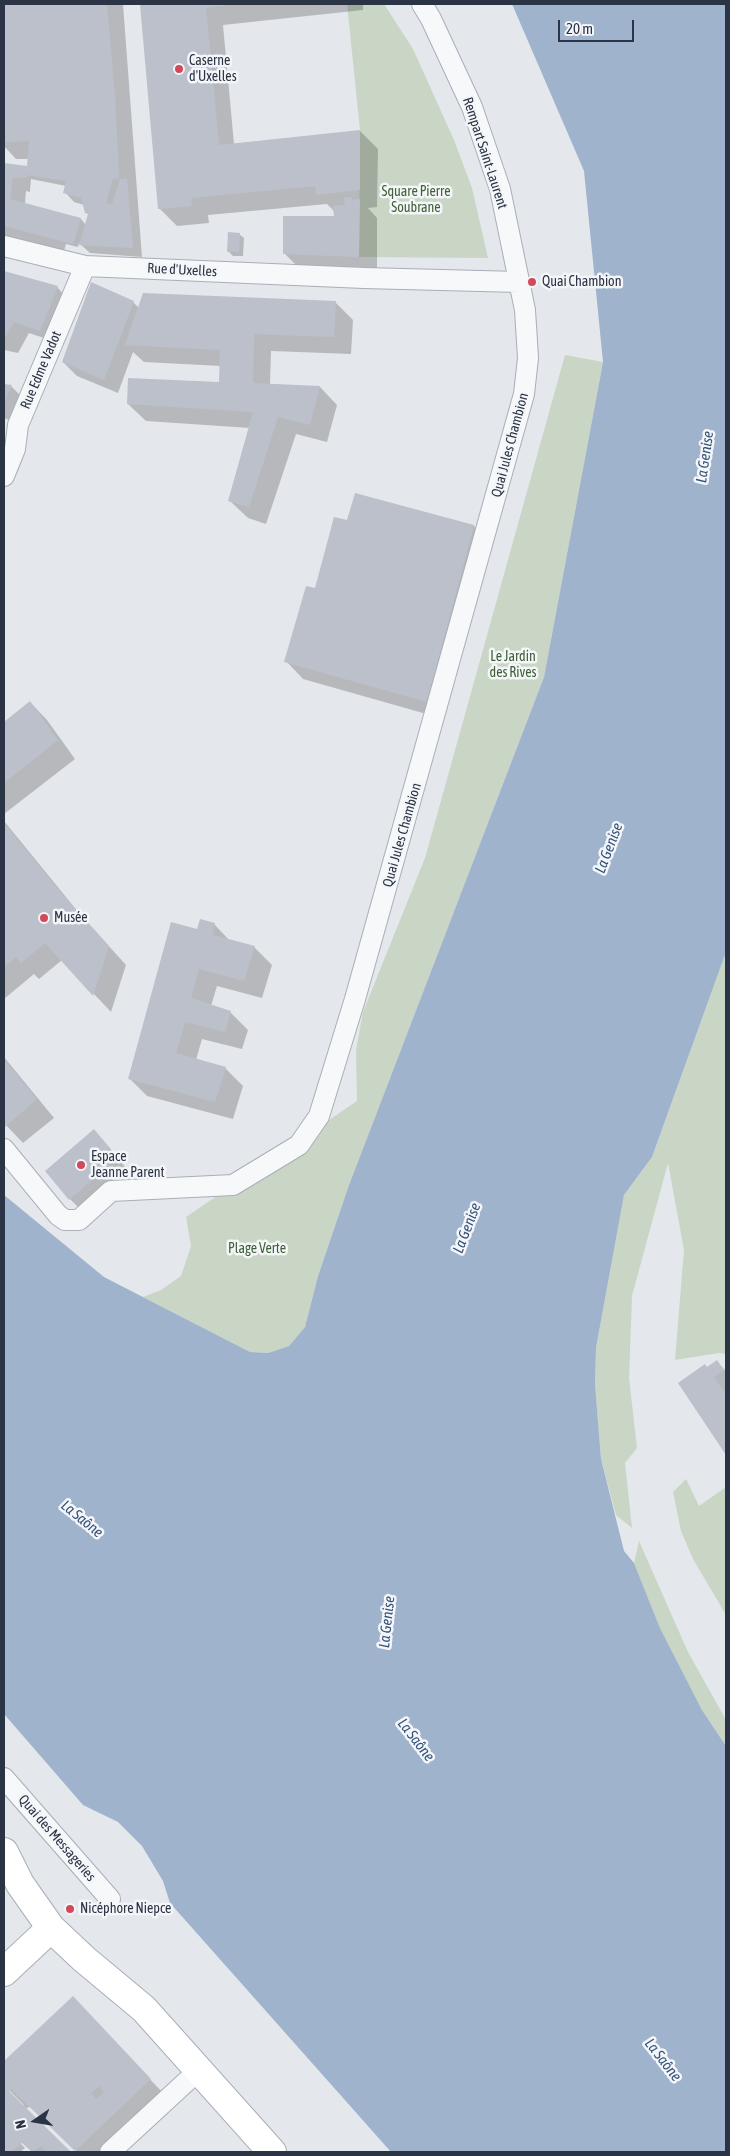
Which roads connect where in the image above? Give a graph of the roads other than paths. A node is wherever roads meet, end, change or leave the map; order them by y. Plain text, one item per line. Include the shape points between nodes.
1 (422, 4) edge
2 (4, 246) edge
3 (85, 266) junction
4 (519, 282) junction
5 (4, 476) edge
6 (4, 1149) edge
7 (4, 1778) edge
8 (4, 1852) edge
9 (110, 1899) dead end
10 (51, 1928) junction
11 (4, 1972) edge
12 (199, 2070) junction
13 (110, 2152) edge
14 (272, 2152) edge

1 - 4 street, Rempart Saint-Laurent via 472,107 500,190
2 - 3 street, Rue d'Uxelles
3 - 4 street, Rue d'Uxelles
3 - 5 street, Rue Edme Vadot via 18,425 15,449
4 - 6 street, Quai Jules Chambion via 525,310 528,358 524,394 355,1000 319,1116 299,1145 233,1185 111,1191 79,1220 65,1220 58,1215
7 - 9 street, Quai des Messageries
8 - 10 main road via 20,1884
10 - 11 main road
10 - 12 main road via 144,2008
12 - 13 street
12 - 14 main road

